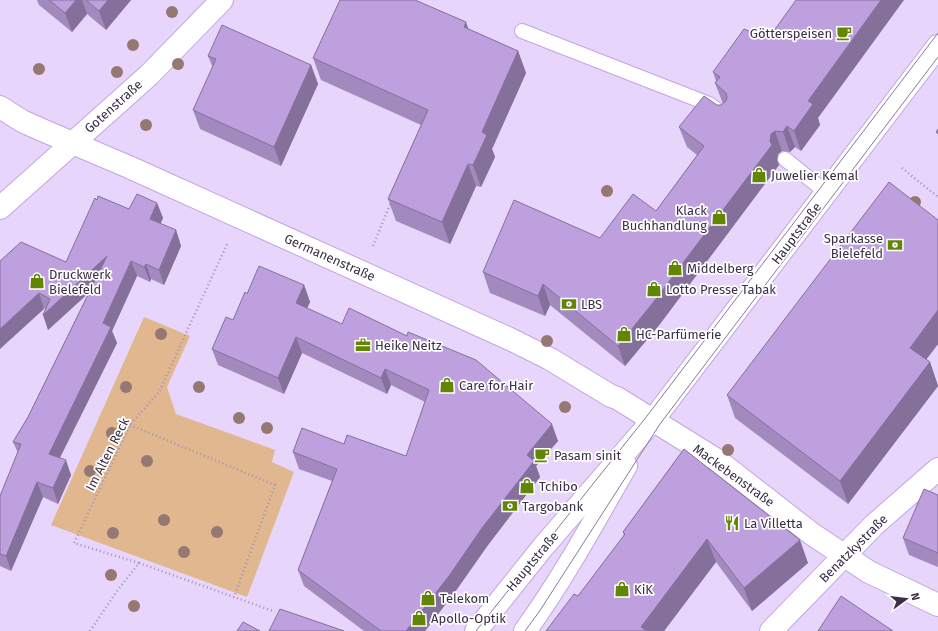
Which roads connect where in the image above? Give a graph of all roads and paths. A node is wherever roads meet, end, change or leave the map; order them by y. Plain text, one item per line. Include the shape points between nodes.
1 (222, 0) edge
2 (522, 31) dead end
3 (938, 46) edge
4 (0, 107) edge
5 (726, 117) edge
6 (72, 143) junction
7 (784, 159) dead end
8 (902, 168) dead end
9 (827, 193) junction
10 (393, 197) edge
11 (938, 198) edge
12 (0, 208) edge
13 (228, 242) dead end
14 (372, 246) dead end
15 (653, 420) junction
16 (130, 425) junction
17 (938, 469) edge
18 (845, 556) junction
19 (139, 563) junction
20 (234, 597) junction
21 (938, 605) edge
22 (273, 611) dead end
23 (90, 631) edge
24 (476, 631) edge
25 (525, 631) edge
26 (771, 631) edge

1 - 6 street, Gotenstraße via 149,74
2 - 5 lane via 709,104
3 - 9 street, Hauptstraße
4 - 6 street, Germanenstraße via 22,121
6 - 12 street, Gotenstraße
6 - 15 street, Germanenstraße via 505,337 550,359
7 - 9 lane
8 - 11 path
9 - 15 street, Hauptstraße
10 - 14 path
13 - 16 path, Im Alten Reck via 159,392
15 - 18 street, Mackebenstraße via 717,460 812,534
15 - 24 street, Hauptstraße via 543,547
15 - 25 street, Hauptstraße via 568,565
16 - 19 path, Im Alten Reck via 74,543
16 - 20 path via 275,485
17 - 18 street, Benatzkystraße via 874,525
18 - 21 street, Mackebenstraße via 869,572
18 - 26 street, Benatzkystraße
19 - 20 path
19 - 23 path via 117,590
20 - 22 path

